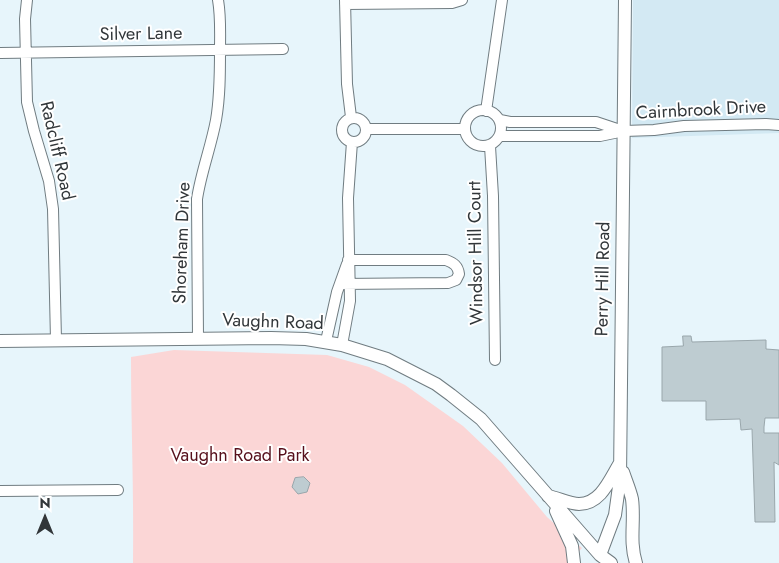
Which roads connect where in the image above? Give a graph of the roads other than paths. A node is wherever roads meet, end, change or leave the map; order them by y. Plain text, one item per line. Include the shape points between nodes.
1 (27, 0) edge
2 (218, 0) edge
3 (462, 0) edge
4 (502, 0) edge
5 (625, 0) edge
6 (345, 2) edge
7 (283, 49) dead end
8 (220, 50) junction
9 (26, 52) junction
10 (0, 53) edge
11 (486, 110) junction
12 (351, 117) junction
13 (500, 120) junction
14 (779, 125) edge
15 (367, 129) junction
16 (465, 129) junction
17 (624, 131) junction
18 (500, 136) junction
19 (352, 142) junction
20 (490, 146) junction
21 (348, 260) junction
22 (340, 284) junction
23 (351, 284) junction
24 (198, 338) junction
25 (56, 340) junction
26 (0, 341) edge
27 (326, 341) junction
28 (342, 345) junction
29 (495, 360) dead end
30 (620, 463) junction
31 (118, 490) dead end
32 (0, 491) edge
33 (549, 497) junction
34 (598, 559) edge
35 (574, 563) edge
36 (611, 563) edge
37 (636, 563) edge

1 - 9 street, Radcliff Road
2 - 8 street, Shoreham Drive
3 - 6 street via 452,3
4 - 11 street
5 - 17 main road, Perry Hill Road
6 - 12 street
7 - 8 street, Silver Lane
8 - 9 street, Silver Lane
8 - 24 street, Shoreham Drive via 216,122 197,199
9 - 10 street, Silver Lane
9 - 25 street, Radcliff Road via 29,112 49,180 52,202
11 - 13 street
11 - 16 street via 470,115
12 - 15 street via 360,119
12 - 19 street via 344,122 342,131 345,139
13 - 17 street via 596,122
13 - 18 street
14 - 17 street, Cairnbrook Drive via 684,126
15 - 16 street
15 - 19 street via 364,138
16 - 20 street via 466,136 475,145
17 - 18 street via 600,136
17 - 30 main road, Perry Hill Road
18 - 20 street
19 - 21 street
20 - 29 street, Windsor Hill Court via 494,196
21 - 22 street
21 - 23 street
21 - 23 street via 446,260 453,262 460,274 448,283
22 - 23 street
22 - 27 street
23 - 28 street
24 - 25 main road, Vaughn Road
24 - 27 main road, Vaughn Road
25 - 26 main road, Vaughn Road
27 - 28 main road, Vaughn Road
28 - 33 main road, Vaughn Road via 395,362 452,394 481,419
30 - 33 main road via 599,497 590,502 578,504
30 - 34 main road, Perry Hill Road via 615,514
30 - 37 main road via 632,499 632,542
31 - 32 street
33 - 34 main road, Vaughn Road
33 - 35 main road via 572,546
34 - 36 main road, Vaughn Road

